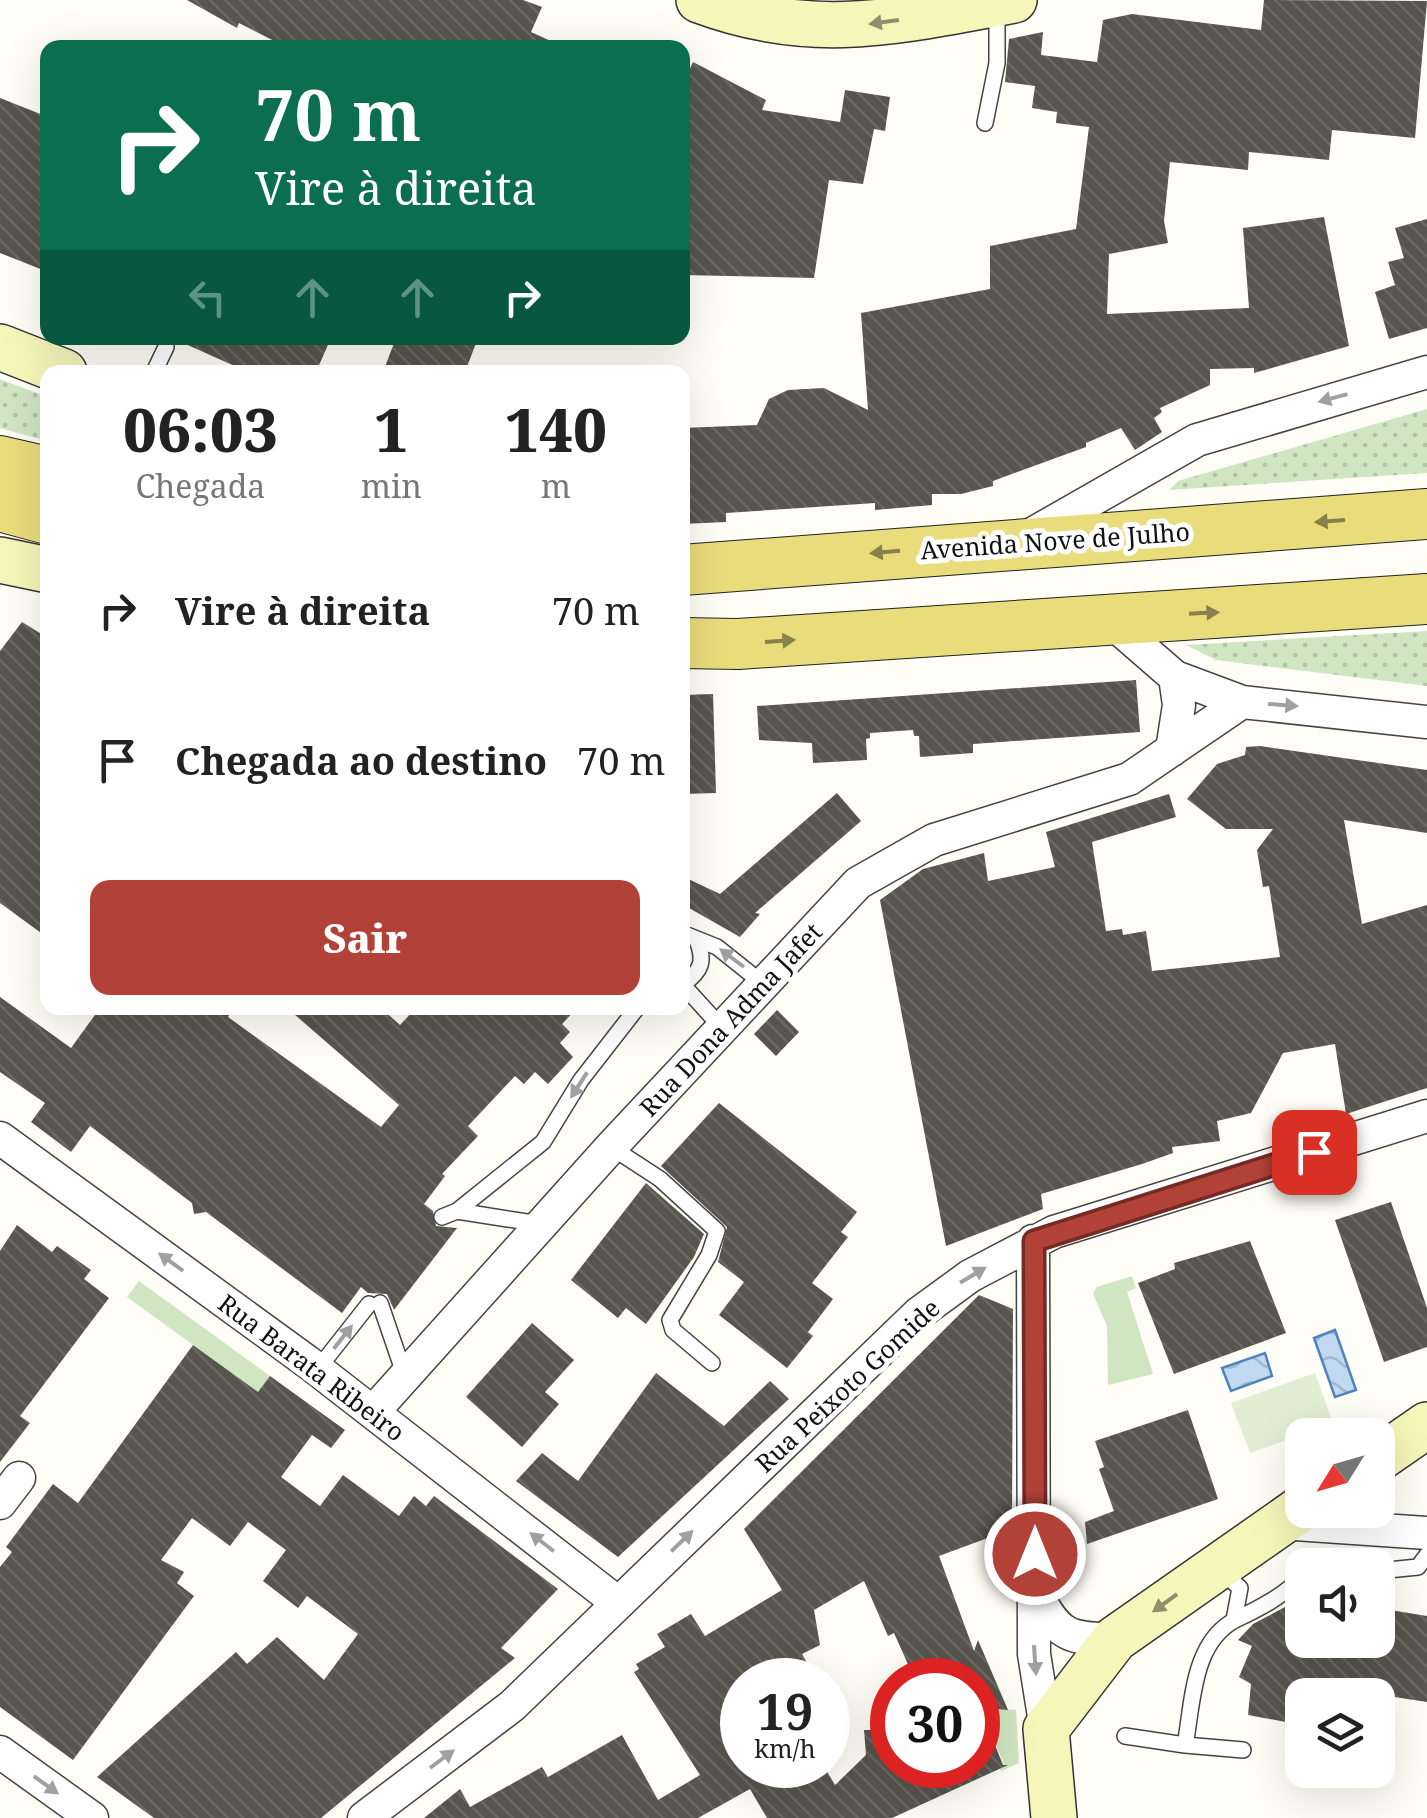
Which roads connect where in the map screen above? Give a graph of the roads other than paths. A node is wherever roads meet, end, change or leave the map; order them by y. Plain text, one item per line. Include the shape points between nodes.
1 (700, 0) edge
2 (1005, 2) edge
3 (985, 123) dead end
4 (0, 347) edge
5 (166, 347) dead end
6 (46, 365) edge
7 (157, 365) edge
8 (1427, 372) edge
9 (0, 462) edge
10 (40, 470) edge
11 (0, 506) edge
12 (1427, 514) edge
13 (40, 517) edge
14 (1017, 543) junction
15 (1, 561) edge
16 (40, 568) edge
17 (690, 569) edge
18 (1427, 600) edge
19 (1107, 618) junction
20 (690, 643) edge
21 (1175, 678) junction
22 (1242, 702) junction
23 (1427, 722) edge
24 (1172, 750) junction
25 (690, 936) edge
26 (690, 979) edge
27 (762, 983) junction
28 (690, 992) edge
29 (632, 1015) edge
30 (722, 1028) junction
31 (1427, 1116) edge
32 (0, 1138) edge
33 (612, 1146) junction
34 (544, 1224) junction
35 (1034, 1241) junction
36 (712, 1363) dead end
37 (317, 1370) junction
38 (405, 1376) junction
39 (373, 1412) junction
40 (1427, 1425) edge
41 (1395, 1448) edge
42 (1285, 1519) edge
43 (1389, 1528) edge
44 (1427, 1533) edge
45 (1427, 1555) edge
46 (1216, 1567) junction
47 (1395, 1569) edge
48 (1035, 1590) junction
49 (1285, 1590) edge
50 (618, 1603) junction
51 (1234, 1620) junction
52 (1115, 1639) junction
53 (1046, 1728) junction
54 (1125, 1736) dead end
55 (1184, 1745) junction
56 (1243, 1750) dead end
57 (0, 1752) edge
58 (92, 1818) edge
59 (364, 1818) edge
60 (1054, 1818) edge

2 -> 1 street via 837,28 737,14
2 - 3 lane
4 - 6 street
5 - 7 lane
8 -> 14 street via 1197,440
9 - 10 main road
11 - 13 main road
12 -> 14 main road, Avenida Nove de Julho
14 -> 17 main road, Avenida Nove de Julho
15 - 16 street
19 -> 18 main road
20 -> 19 main road
19 - 21 street
21 - 22 street
21 - 24 street
22 -> 23 street
22 - 24 street, Rua Dona Adma Jafet
24 - 27 street, Rua Dona Adma Jafet via 1102,790 971,827 882,867 832,908
25 - 26 lane via 704,957
27 -> 25 lane via 718,947
27 - 30 street, Rua Dona Adma Jafet
28 - 30 lane
29 -> 34 lane via 543,1142 450,1214
30 - 33 street, Rua Dona Adma Jafet
31 - 35 street, Rua Peixoto Gomide
37 -> 32 street, Rua Barata Ribeiro
33 - 34 street, Rua Dona Adma Jafet
33 - 36 lane via 717,1231 670,1320
34 - 38 street, Rua Dona Adma Jafet
35 - 48 street
50 -> 35 street, Rua Peixoto Gomide via 918,1314
37 -> 38 lane via 374,1303
37 - 39 street, Rua Barata Ribeiro
38 - 39 street, Rua Dona Adma Jafet
50 -> 39 street, Rua Barata Ribeiro
40 - 41 street
42 - 46 street
43 - 44 street
45 - 47 lane via 1418,1567
46 - 51 lane via 1240,1588
46 -> 52 street
48 - 52 street via 1066,1634
48 -> 53 street via 1034,1654
49 - 51 lane
59 -> 50 street, Rua Peixoto Gomide via 512,1706
51 - 55 lane via 1199,1663
52 - 53 street
53 - 60 street
54 - 55 lane
55 - 56 lane
57 -> 58 street

